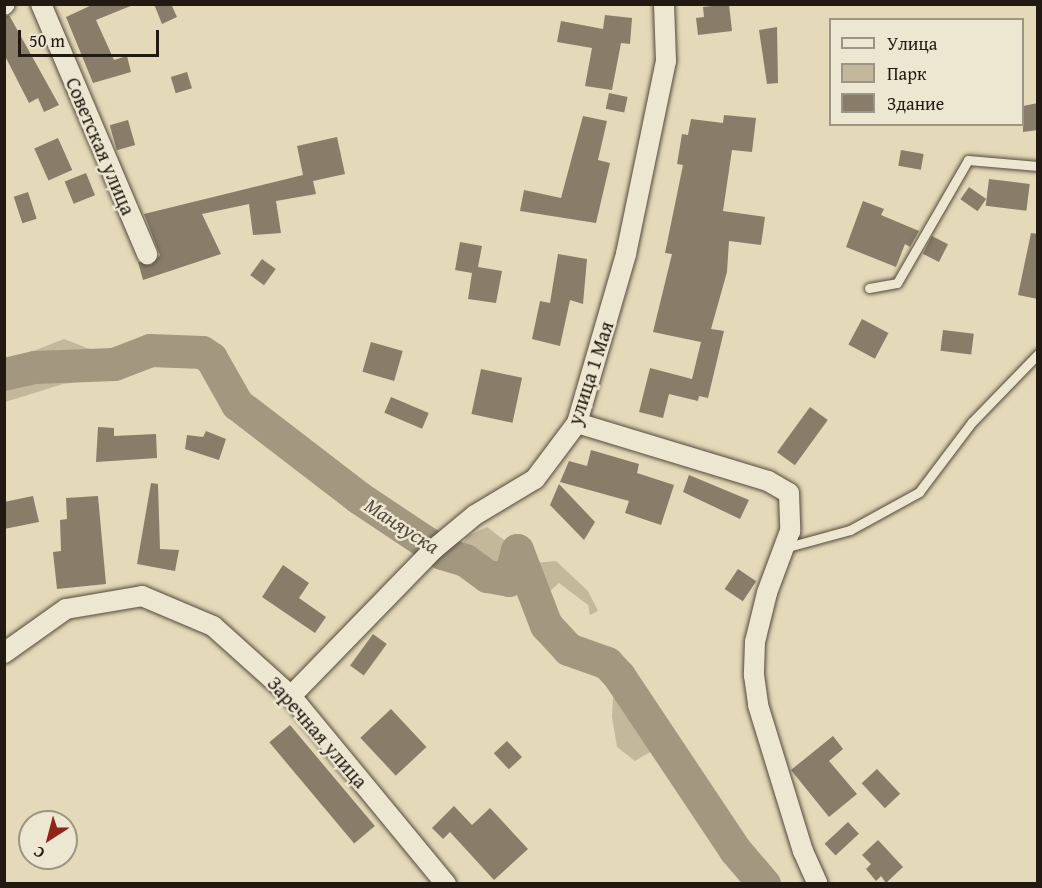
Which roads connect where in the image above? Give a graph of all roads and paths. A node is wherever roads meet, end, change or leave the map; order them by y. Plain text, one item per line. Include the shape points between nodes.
1 (41, 4) edge
2 (664, 4) edge
3 (1038, 165) edge
4 (147, 254) dead end
5 (869, 288) dead end
6 (1038, 354) edge
7 (577, 423) junction
8 (784, 548) junction
9 (4, 653) edge
10 (291, 696) junction
11 (446, 884) edge
12 (818, 884) edge

1 - 4 street, Советская улица
2 - 7 street, улица 1 Мая via 666,61 633,220
3 - 5 lane via 968,160 897,283
6 - 8 lane via 972,422 919,492 850,530
7 - 8 street via 783,487 792,501
7 - 10 street, улица 1 Мая via 535,479 475,515 434,549
8 - 12 street via 755,642 758,705 803,851
9 - 10 street, Заречная улица via 66,609 142,596 213,626
10 - 11 street, Заречная улица

